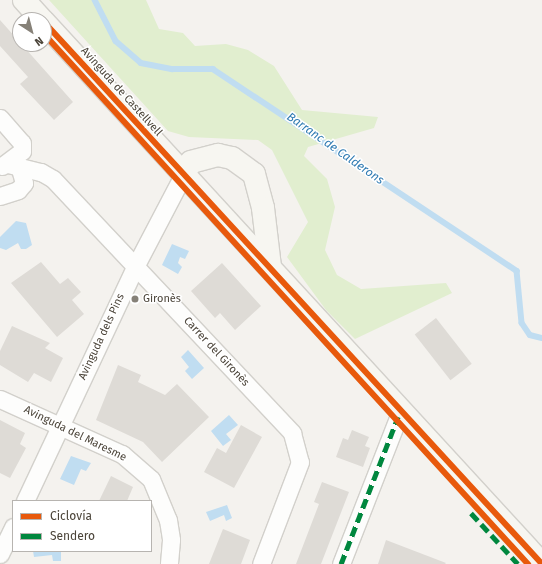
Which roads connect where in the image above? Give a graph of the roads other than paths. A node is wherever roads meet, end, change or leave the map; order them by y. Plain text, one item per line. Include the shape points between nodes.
1 (24, 0) edge
2 (35, 12) edge
3 (52, 31) edge
4 (0, 118) edge
5 (9, 165) edge
6 (183, 175) junction
7 (0, 196) edge
8 (136, 265) junction
9 (270, 267) junction
10 (0, 399) edge
11 (401, 410) junction
12 (61, 426) junction
13 (25, 500) edge
14 (12, 529) edge
15 (0, 554) edge
16 (169, 564) edge
17 (260, 564) edge
18 (341, 564) edge
19 (542, 564) edge

1 - 2 street, Avinguda de Castellvell
3 - 6 street, Avinguda de Castellvell
4 - 5 street via 22,143 22,151
5 - 7 street via 25,178 18,190
5 - 8 street, Carrer del Gironès via 53,179
6 - 8 street, Avinguda dels Pins
6 - 9 street, Avinguda de Castellvell
6 - 9 street via 191,162 218,155 232,158 254,174 262,201
8 - 12 street, Avinguda dels Pins
8 - 17 street, Carrer del Gironès via 292,433 300,462
9 - 11 street, Avinguda de Castellvell
10 - 12 street, Avinguda del Maresme
11 - 18 street
11 - 19 street, Avinguda de Castellvell
12 - 13 street, Avinguda dels Pins
12 - 16 street, Avinguda del Maresme via 122,454 151,479 168,520 171,540
14 - 15 street

